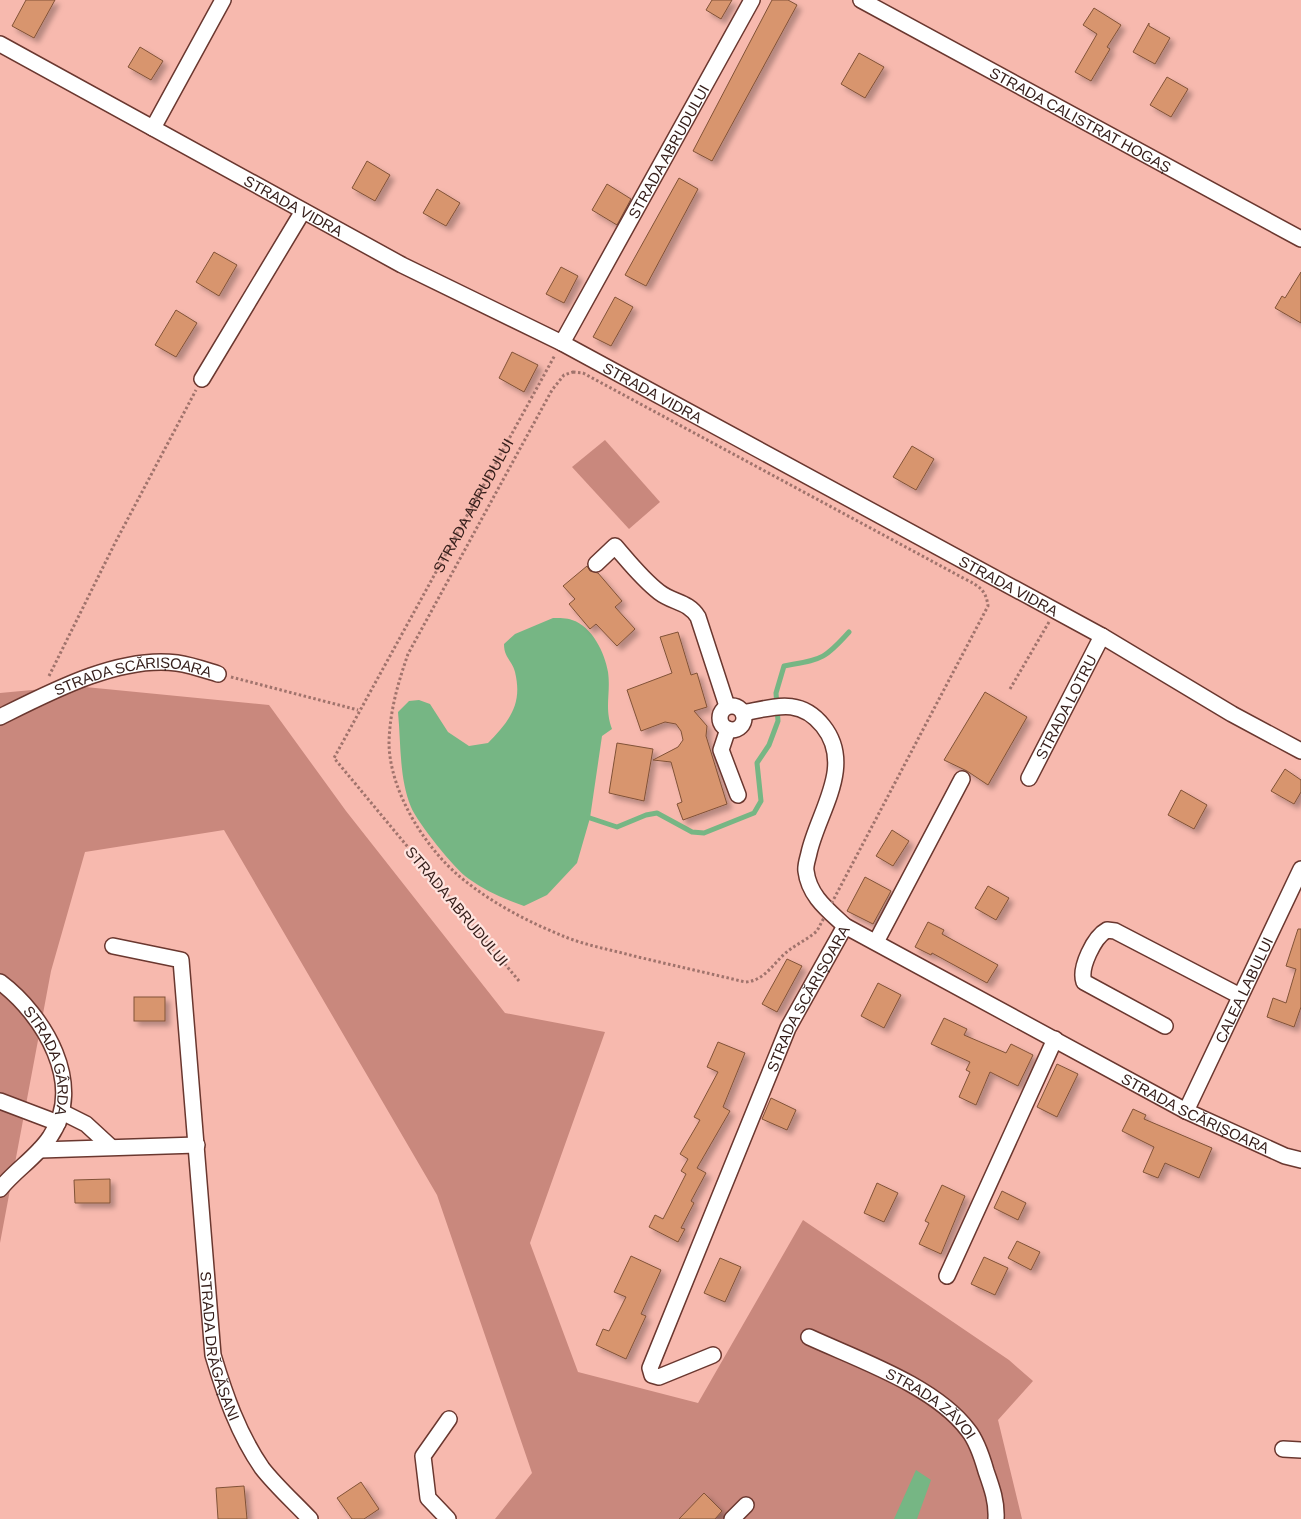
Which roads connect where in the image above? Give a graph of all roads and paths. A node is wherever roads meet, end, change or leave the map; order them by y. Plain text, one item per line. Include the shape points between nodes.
1 (224, 0) edge
2 (752, 0) edge
3 (861, 0) edge
4 (0, 44) edge
5 (153, 128) junction
6 (303, 211) junction
7 (1301, 239) edge
8 (562, 343) junction
9 (202, 378) joint
10 (596, 564) dead end
11 (1055, 610) junction
12 (1102, 636) junction
13 (218, 674) joint
14 (1010, 689) dead end
15 (39, 697) junction
16 (727, 706) junction
17 (358, 710) junction
18 (743, 714) junction
19 (0, 717) edge
20 (728, 729) junction
21 (1301, 751) edge
22 (1029, 778) dead end
23 (962, 779) dead end
24 (738, 795) dead end
25 (1301, 869) edge
26 (829, 910) junction
27 (845, 926) junction
28 (876, 942) junction
29 (113, 946) dead end
30 (519, 981) dead end
31 (0, 982) edge
32 (1240, 996) junction
33 (1164, 1026) dead end
34 (1055, 1039) junction
35 (0, 1101) edge
36 (1186, 1111) junction
37 (60, 1118) junction
38 (197, 1145) junction
39 (111, 1147) junction
40 (40, 1150) junction
41 (1301, 1160) edge
42 (0, 1190) edge
43 (946, 1276) dead end
44 (809, 1336) dead end
45 (713, 1355) dead end
46 (449, 1418) dead end
47 (1282, 1449) dead end
48 (1301, 1450) edge
49 (746, 1506) dead end
50 (310, 1519) edge
51 (448, 1519) edge
52 (732, 1519) edge
53 (996, 1519) edge

1 - 5 street
2 - 8 street, STRADA ABRUDULUI
3 - 7 street, STRADA CALISTRAT HOGAȘ
4 - 5 street, STRADA VIDRA
5 - 6 street, STRADA VIDRA
6 - 8 street, STRADA VIDRA via 402,265
6 - 9 street
8 - 11 street, STRADA VIDRA
8 - 17 path, STRADA ABRUDULUI
9 - 15 path
10 - 16 street via 615,546 644,580 662,594 694,610
11 - 12 street, STRADA VIDRA
11 - 14 path
12 - 21 street, STRADA VIDRA
12 - 22 street, STRADA LOTRU
13 - 15 street, STRADA SCĂRIȘOARA via 177,663 147,663 106,671
13 - 17 path, STRADA SCĂRIȘOARA
15 - 19 street, STRADA SCĂRIȘOARA
16 - 18 street via 735,706
16 - 20 street via 720,716 721,724
17 - 30 path, STRADA ABRUDULUI via 334,758
18 - 20 street via 740,727
18 - 26 street via 786,706 800,707 815,716 828,732 836,758 833,791 811,846 806,870 815,896
20 - 24 street via 721,750
23 - 28 street
25 - 32 street, CALEA LABULUI
26 - 26 path via 988,606 987,595 980,587 583,372 564,375 552,390 408,654 393,696 389,743 395,783 406,811 458,875 518,914 568,938 598,947 745,982 762,977 789,950 809,938
26 - 27 street
27 - 28 street, STRADA SCĂRIȘOARA
27 - 45 street, STRADA SCĂRIȘOARA via 788,1028 650,1368 652,1375 659,1378
28 - 34 street, STRADA SCĂRIȘOARA
29 - 38 street, STRADA DRĂGĂȘANI via 180,960
31 - 37 street, STRADA GÂRDA via 34,1015 50,1042 63,1074 64,1100
32 - 33 street via 1107,930 1101,934 1083,967 1084,982
32 - 36 street, CALEA LABULUI
34 - 36 street, STRADA SCĂRIȘOARA
34 - 43 street
35 - 37 street
36 - 41 street, STRADA SCĂRIȘOARA via 1285,1156
37 - 39 street via 86,1124
37 - 40 street, STRADA GÂRDA
38 - 39 street
38 - 50 street, STRADA DRĂGĂȘANI via 213,1355 227,1403 264,1470
39 - 40 street
40 - 42 street, STRADA GÂRDA
44 - 53 street, STRADA ZĂVOI via 938,1400 958,1418 980,1451 997,1504
46 - 51 street via 423,1456 428,1498
47 - 48 street
49 - 52 street

